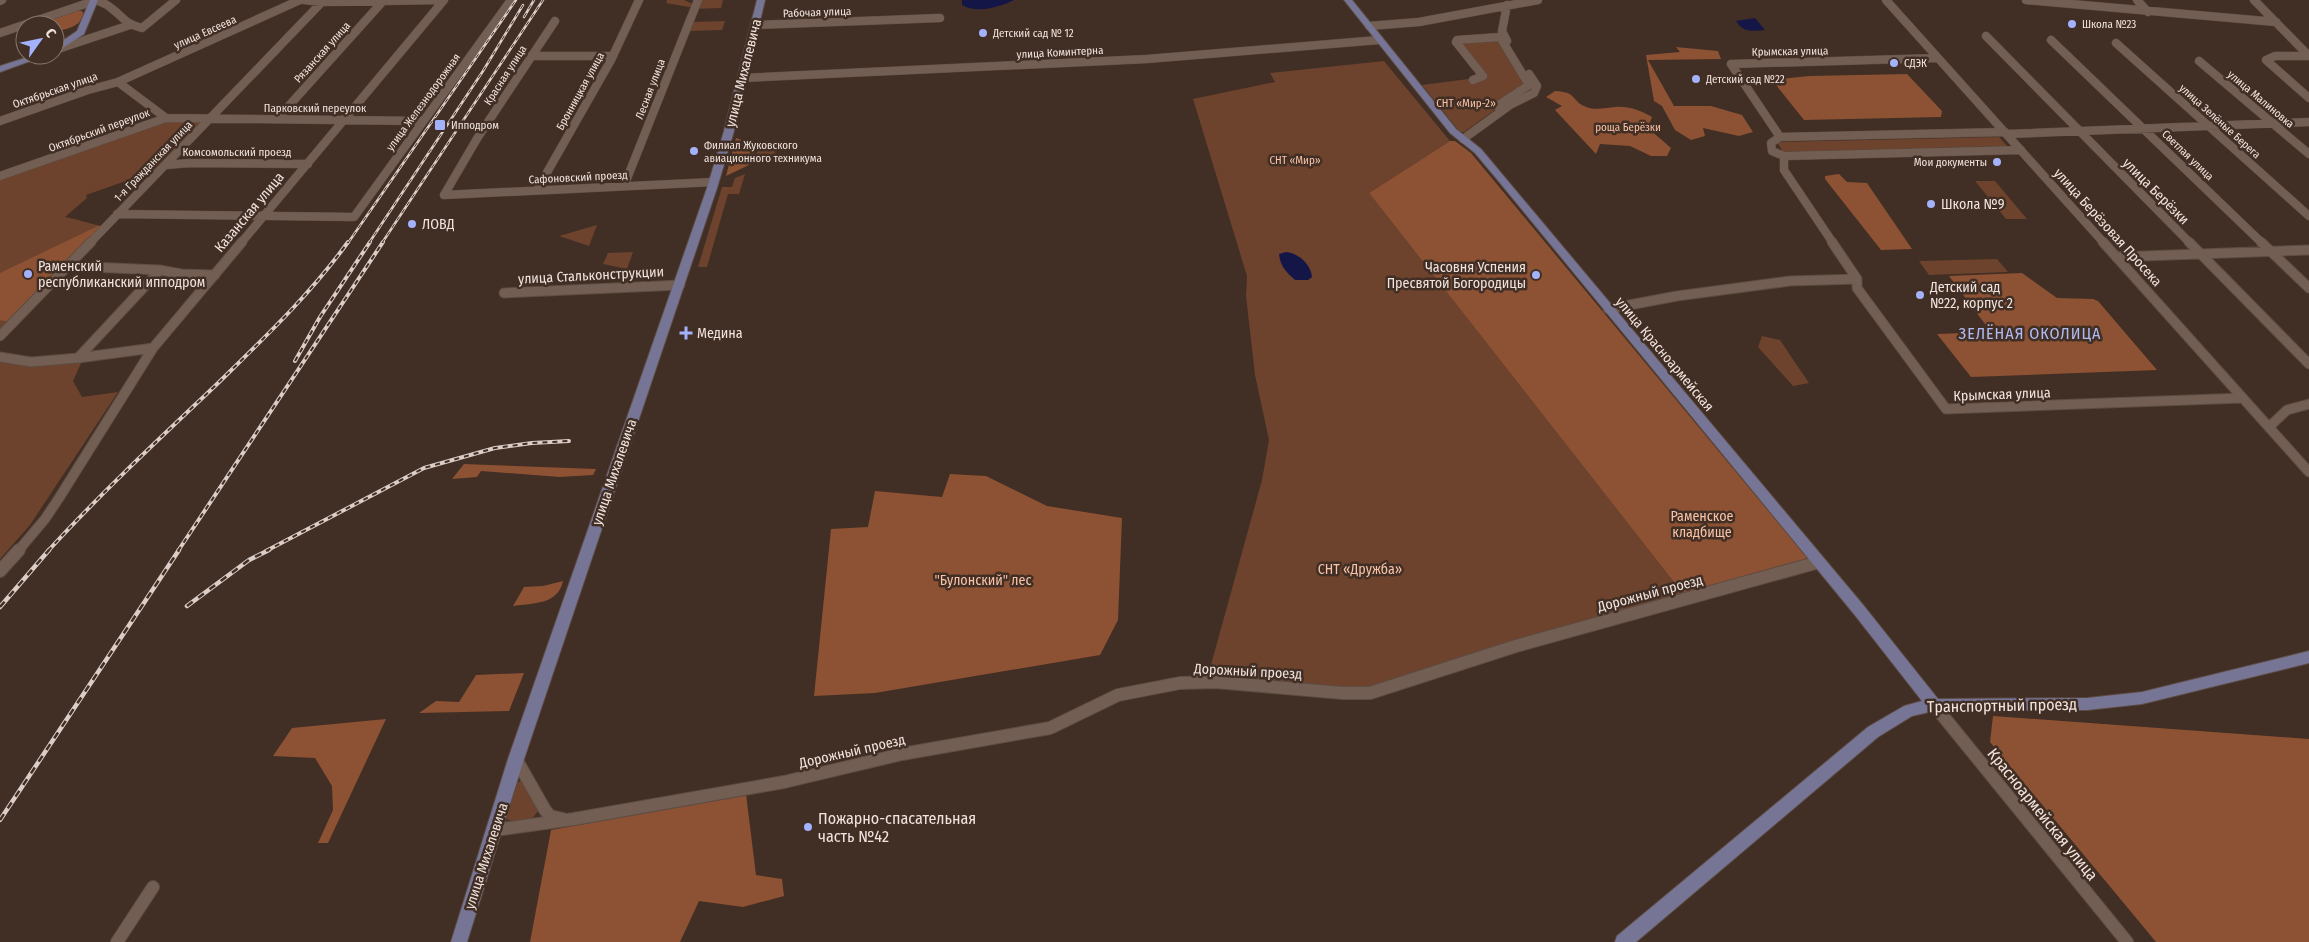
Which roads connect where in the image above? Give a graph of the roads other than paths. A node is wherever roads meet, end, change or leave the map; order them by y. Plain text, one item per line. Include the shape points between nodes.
1 (176, 0) edge
2 (300, 0) edge
3 (304, 0) edge
4 (442, 0) edge
5 (511, 0) edge
6 (639, 0) edge
7 (698, 0) edge
8 (761, 0) edge
9 (1348, 0) edge
10 (1538, 0) edge
11 (1886, 0) edge
12 (2026, 0) edge
13 (2138, 0) edge
14 (2254, 0) edge
15 (384, 1) edge
16 (94, 2) edge
17 (322, 2) junction
18 (1507, 5) junction
19 (2148, 12) junction
20 (940, 18) dead end
21 (555, 21) dead end
22 (2276, 22) junction
23 (130, 25) junction
24 (755, 25) junction
25 (1369, 26) junction
26 (0, 33) edge
27 (1986, 36) dead end
28 (1379, 40) junction
29 (2050, 40) dead end
30 (2116, 43) dead end
31 (65, 45) edge
32 (65, 47) edge
33 (531, 56) junction
34 (613, 56) junction
35 (2309, 56) edge
36 (1938, 58) junction
37 (2199, 61) dead end
38 (15, 64) edge
39 (0, 69) edge
40 (742, 78) junction
41 (1473, 80) dead end
42 (118, 82) junction
43 (2309, 98) edge
44 (1497, 106) dead end
45 (166, 118) junction
46 (208, 119) junction
47 (277, 119) junction
48 (0, 121) edge
49 (421, 121) junction
50 (344, 122) junction
51 (2309, 122) edge
52 (2271, 123) junction
53 (2208, 126) junction
54 (2142, 129) junction
55 (2079, 132) junction
56 (2006, 133) junction
57 (1780, 137) junction
58 (1463, 139) junction
59 (2021, 150) junction
60 (2309, 154) edge
61 (1784, 156) junction
62 (308, 164) junction
63 (166, 165) junction
64 (0, 176) edge
65 (714, 182) junction
66 (624, 186) junction
67 (537, 190) junction
68 (444, 194) joint
69 (117, 214) junction
70 (263, 216) junction
71 (2309, 216) edge
72 (2309, 250) edge
73 (2270, 251) junction
74 (2201, 254) junction
75 (2116, 257) junction
76 (67, 266) junction
77 (160, 270) junction
78 (215, 275) junction
79 (1857, 279) junction
80 (680, 285) junction
81 (2309, 288) edge
82 (504, 294) dead end
83 (1608, 309) junction
84 (0, 336) edge
85 (153, 348) junction
86 (0, 357) edge
87 (78, 358) junction
88 (2309, 364) edge
89 (2243, 398) junction
90 (2309, 404) edge
91 (2269, 427) junction
92 (2309, 472) edge
93 (1819, 562) junction
94 (0, 571) edge
95 (2309, 657) edge
96 (1934, 705) junction
97 (516, 759) junction
98 (574, 819) junction
99 (495, 830) junction
100 (153, 887) dead end
101 (117, 942) edge
102 (459, 942) edge
103 (1623, 942) edge
104 (2127, 942) edge

1 - 23 street via 142,28
2 - 42 street, улица Евсеева
3 - 17 street
4 - 15 street
4 - 50 street, Казанская улица
5 - 49 street, улица Железнодорожная
6 - 34 street, Бронницкая улица
7 - 66 street, Лесная улица
8 - 24 main road, улица Михалевича
9 - 25 main road
10 - 18 street
11 - 36 street, улица Берёзовая Просека
12 - 19 street
13 - 19 street
14 - 22 street
15 - 17 street
15 - 47 street, Рязанская улица
16 - 23 street via 112,8
16 - 26 street
16 - 31 main road via 81,32
17 - 46 street, 1-я Гражданская улица
18 - 25 street via 1419,22
18 - 58 street via 1502,31 1537,86 1534,93 1510,104
19 - 22 street
20 - 24 street, Рабочая улица
21 - 33 street, Красная улица
22 - 35 street
23 - 32 street
24 - 40 main road, улица Михалевича
25 - 28 main road, улица Красноармейская
27 - 55 street, улица Берёзки
28 - 40 street, улица Коминтерна via 1147,59
28 - 58 main road, улица Красноармейская
29 - 54 street, Светлая улица
30 - 53 street, улица Зелёные Берега
33 - 34 street
33 - 68 street, Красная улица
34 - 67 street, Бронницкая улица
35 - 43 street via 2275,56 2266,60
36 - 56 street, улица Берёзовая Просека
36 - 57 street, Крымская улица via 1731,64
37 - 52 street, улица Малиновка
38 - 39 main road
40 - 65 main road, улица Михалевича
41 - 44 street via 1483,76 1457,40 1500,37 1529,85
42 - 45 street
42 - 48 street, Октябрьская улица
45 - 46 street, Октябрьский переулок
45 - 64 street, Октябрьский переулок
46 - 47 street, Парковский переулок
46 - 63 street, 1-я Гражданская улица
47 - 50 street, Парковский переулок
49 - 50 street, Парковский переулок
49 - 70 street, улица Железнодорожная via 354,216
50 - 62 street, Казанская улица
51 - 52 street
52 - 53 street
52 - 60 street, улица Малиновка
53 - 54 street
53 - 71 street, улица Зелёные Берега
54 - 55 street
54 - 73 street, Светлая улица
55 - 56 street
55 - 74 street, улица Берёзки
56 - 57 street
56 - 59 street, улица Берёзовая Просека
57 - 61 street via 1772,143 1772,151
58 - 83 main road, улица Красноармейская via 1478,151
59 - 61 street
59 - 75 street, улица Берёзовая Просека
61 - 79 street, Крымская улица via 1784,170
62 - 63 street, Комсомольский проезд via 190,162
62 - 70 street, Казанская улица
63 - 69 street, 1-я Гражданская улица
65 - 66 street, Сафоновский проезд
65 - 80 main road, улица Михалевича
66 - 67 street, Сафоновский проезд
67 - 68 street, Сафоновский проезд
69 - 70 street
69 - 76 street, 1-я Гражданская улица
70 - 78 street, Казанская улица
72 - 73 street
73 - 74 street
73 - 81 street, Светлая улица
74 - 75 street
74 - 88 street, улица Берёзки
75 - 89 street, улица Берёзовая Просека
76 - 77 street
76 - 84 street, 1-я Гражданская улица
77 - 78 street via 174,274
77 - 87 street
78 - 85 street, Казанская улица
79 - 83 street via 1790,281
79 - 89 street, Крымская улица via 1857,288 1946,409
80 - 82 street, улица Стальконструкции
80 - 97 main road, улица Михалевича
83 - 93 main road, улица Красноармейская
85 - 87 street
85 - 94 street, Казанская улица via 44,519
86 - 87 street via 31,362
89 - 91 street, улица Берёзовая Просека
90 - 91 street via 2298,404 2282,413
91 - 92 street, улица Берёзовая Просека
93 - 96 main road, улица Красноармейская
93 - 98 street, Дорожный проезд via 1516,646 1370,693 1216,682 1180,683 1118,695 1050,728 902,754 784,782
95 - 96 main road, Транспортный проезд via 2142,698 2087,704
96 - 103 main road, Транспортный проезд via 1909,710 1873,732
96 - 104 street, Красноармейская улица
97 - 98 street via 550,816
97 - 99 main road, улица Михалевича
98 - 99 street, Дорожный проезд
99 - 102 main road, улица Михалевича
100 - 101 street

